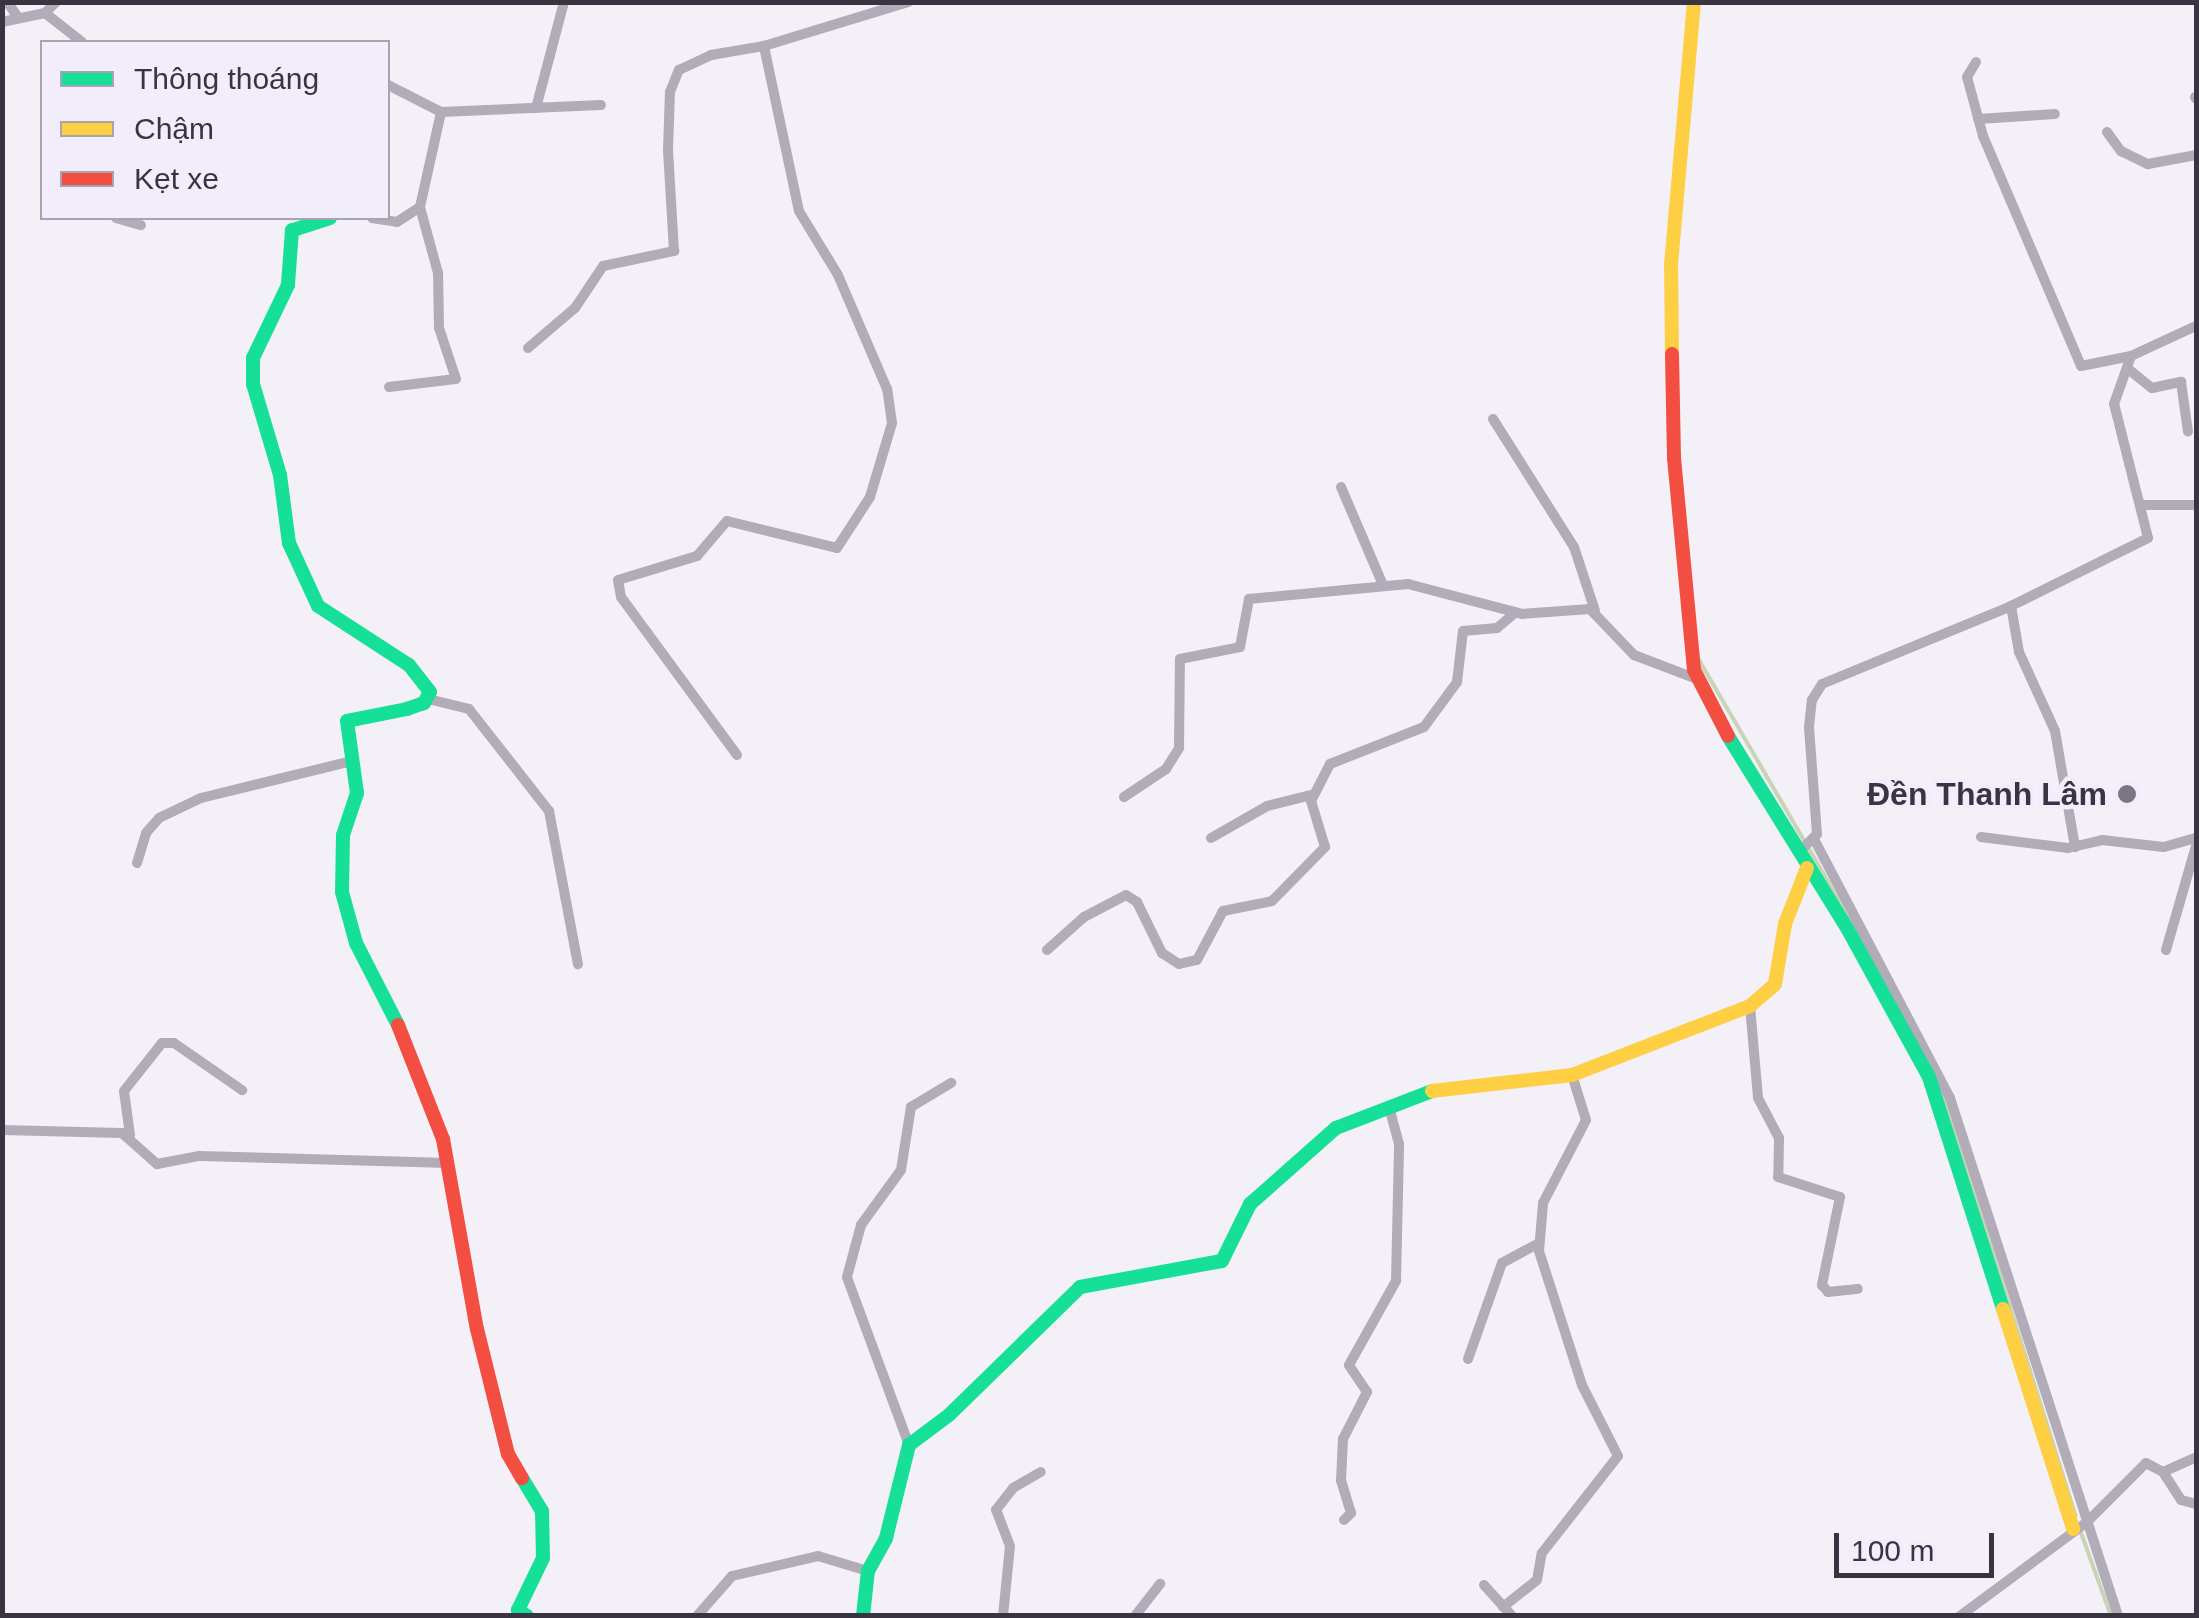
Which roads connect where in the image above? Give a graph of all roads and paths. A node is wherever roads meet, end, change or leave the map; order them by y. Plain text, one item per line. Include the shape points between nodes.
1 (7, 2) edge
2 (56, 2) edge
3 (564, 2) edge
4 (908, 2) edge
5 (1694, 2) edge
6 (46, 14) junction
7 (17, 16) junction
8 (2, 22) edge
9 (79, 40) edge
10 (764, 46) junction
11 (1976, 62) dead end
12 (390, 85) edge
13 (601, 105) dead end
14 (536, 108) junction
15 (441, 112) junction
16 (2055, 114) dead end
17 (1978, 119) junction
18 (2107, 132) dead end
19 (2196, 155) edge
20 (420, 206) junction
21 (124, 220) edge
22 (324, 220) edge
23 (384, 220) edge
24 (141, 224) dead end
25 (2196, 326) edge
26 (528, 348) dead end
27 (2129, 362) junction
28 (390, 387) dead end
29 (1493, 419) dead end
30 (2188, 432) dead end
31 (1341, 488) dead end
32 (2141, 505) junction
33 (2196, 505) edge
34 (1383, 585) junction
35 (2010, 606) junction
36 (1596, 612) junction
37 (1515, 613) junction
38 (1697, 679) junction
39 (428, 699) junction
40 (737, 755) dead end
41 (352, 761) junction
42 (1311, 795) junction
43 (1124, 797) dead end
44 (1981, 837) dead end
45 (1211, 838) dead end
46 (2196, 838) edge
47 (1806, 846) junction
48 (2196, 846) edge
49 (2076, 847) junction
50 (137, 863) dead end
51 (1807, 868) junction
52 (1047, 950) dead end
53 (2166, 950) dead end
54 (578, 964) dead end
55 (1750, 1006) junction
56 (1572, 1075) junction
57 (950, 1083) dead end
58 (242, 1090) dead end
59 (1390, 1110) junction
60 (2, 1130) edge
61 (130, 1135) junction
62 (449, 1163) junction
63 (1539, 1243) junction
64 (1858, 1289) dead end
65 (1468, 1359) dead end
66 (909, 1446) junction
67 (2196, 1457) edge
68 (1042, 1472) dead end
69 (2164, 1472) junction
70 (2196, 1504) edge
71 (1344, 1520) dead end
72 (2079, 1526) junction
73 (868, 1571) junction
74 (1160, 1584) dead end
75 (1484, 1585) dead end
76 (1507, 1611) edge
77 (528, 1616) edge
78 (697, 1616) edge
79 (863, 1616) edge
80 (1003, 1616) edge
81 (1135, 1616) edge
82 (1960, 1616) edge
83 (2118, 1616) edge

1 - 7 street
2 - 6 street
3 - 14 street
4 - 10 street
5 - 38 street via 1671,265 1674,458
6 - 7 street
6 - 9 street
7 - 8 street
10 - 26 street via 697,60 673,80 668,151 674,251 603,266 575,308
10 - 40 street via 799,211 838,275 887,389 892,423 870,497 837,548 727,521 697,556 618,580 621,596
11 - 17 street via 1967,77
12 - 15 street
13 - 14 street
14 - 15 street
15 - 20 street
16 - 17 street
17 - 27 street via 2079,363
18 - 19 street via 2121,152 2148,164
20 - 23 street via 397,222
20 - 28 street via 438,272 439,328 456,379
21 - 24 street
22 - 39 street via 292,230 288,285 253,358 253,384 280,475 289,543 318,606 409,665 428,686
25 - 27 street
27 - 30 street via 2152,388 2181,382
27 - 32 street via 2115,415
29 - 36 street via 1574,547
31 - 34 street
32 - 33 street
32 - 35 street via 2148,530 2144,543
34 - 37 street via 1449,590
34 - 43 street via 1245,602 1240,646 1180,659 1178,748 1166,769
35 - 47 street via 1815,690
35 - 49 street via 2019,652 2055,731
36 - 37 street
36 - 38 street via 1634,655
37 - 42 street via 1496,628 1463,632 1457,682 1424,728 1336,760
38 - 47 street
39 - 41 street via 408,709 351,716 345,728
39 - 54 street via 468,709 550,811
41 - 50 street via 201,798 159,818 146,833
41 - 62 street via 358,793 343,835 344,906 414,1057
42 - 45 street via 1267,806
42 - 52 street via 1325,847 1272,901 1223,912 1197,960 1179,964 1162,954 1136,902 1126,896 1084,917
44 - 49 street
46 - 49 street via 2164,847 2140,840
47 - 51 street
47 - 72 street via 1934,1058
48 - 53 street
51 - 55 street via 1784,924 1774,984
51 - 72 street via 1931,1083
55 - 56 street
55 - 64 street via 1758,1098 1778,1138 1778,1177 1840,1197 1822,1285 1828,1292
56 - 59 street via 1443,1089
56 - 63 street via 1586,1120 1543,1203
57 - 66 street via 912,1108 901,1170 861,1226 847,1277
58 - 61 street via 174,1043 162,1043 124,1091
59 - 66 street via 1326,1134 1299,1167 1250,1204 1222,1262 1102,1278 1080,1287
59 - 71 street via 1399,1144 1396,1282 1349,1365 1368,1392 1344,1438 1341,1481 1351,1510
60 - 61 street
61 - 62 street via 157,1164 199,1156
62 - 77 street via 477,1329 510,1463 544,1518 543,1558 518,1610
63 - 65 street via 1502,1263
63 - 76 street via 1582,1385 1618,1456 1542,1552 1537,1580
66 - 73 street via 886,1538
67 - 69 street
68 - 80 street via 1013,1488 996,1510 1010,1546
69 - 70 street via 2181,1500
69 - 72 street via 2141,1465
72 - 82 street
72 - 83 street
73 - 78 street via 818,1556 732,1576
73 - 79 street
74 - 81 street
75 - 76 street

